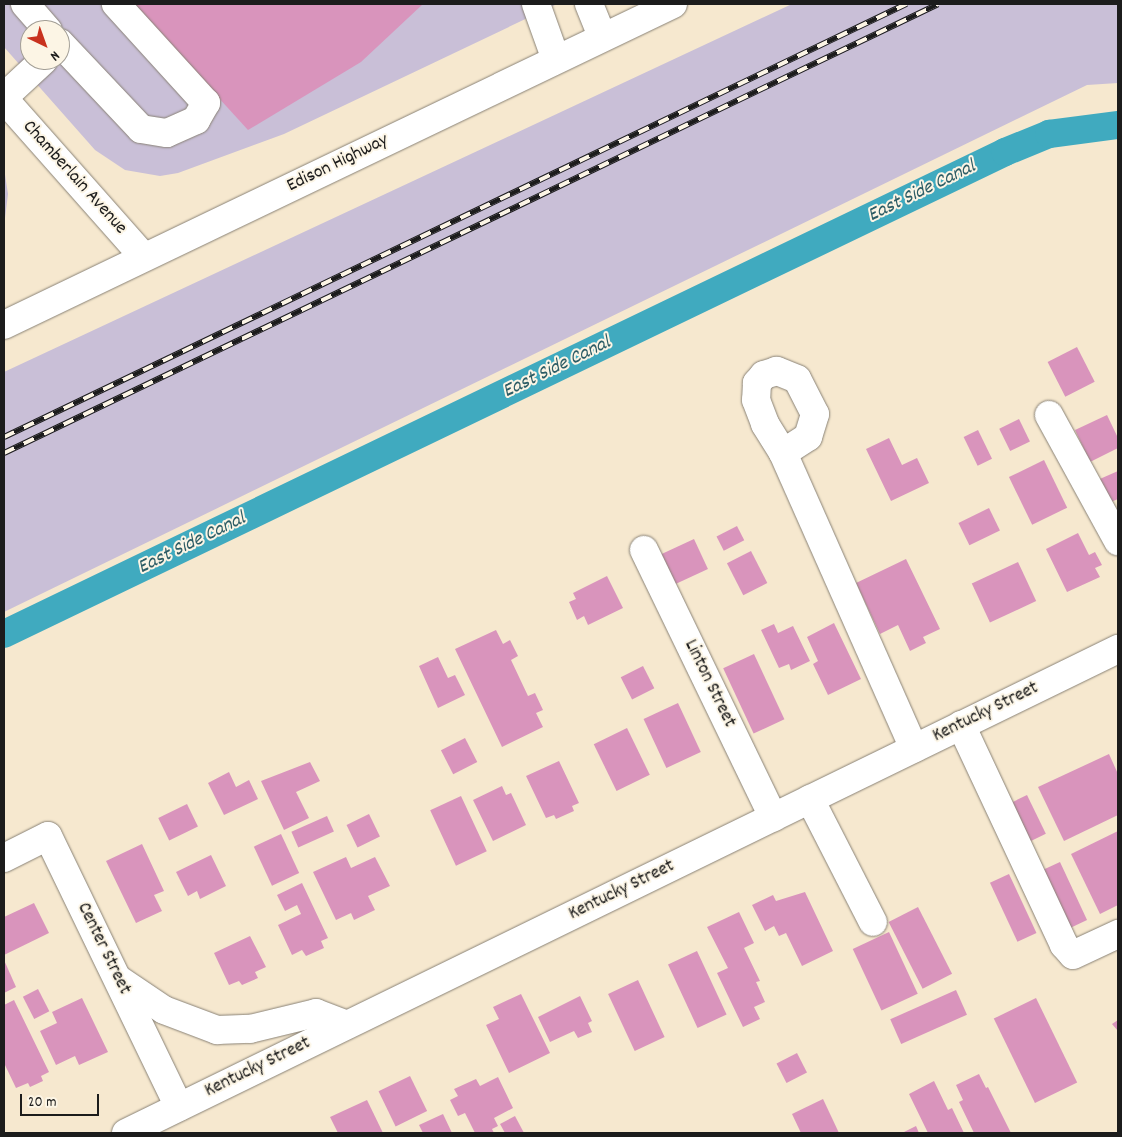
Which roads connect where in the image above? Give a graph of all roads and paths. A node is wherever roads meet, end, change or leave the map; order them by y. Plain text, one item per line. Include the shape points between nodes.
1 (25, 4) edge
2 (116, 4) edge
3 (536, 4) edge
4 (589, 4) edge
5 (672, 4) edge
6 (37, 20) edge
7 (602, 38) junction
8 (70, 60) edge
9 (556, 60) junction
10 (31, 70) edge
11 (4, 98) edge
12 (144, 257) junction
13 (4, 325) edge
14 (1049, 415) dead end
15 (784, 453) dead end
16 (1118, 541) edge
17 (644, 550) dead end
18 (1118, 649) edge
19 (961, 725) junction
20 (914, 748) junction
21 (810, 799) junction
22 (773, 817) junction
23 (4, 858) edge
24 (873, 922) dead end
25 (1118, 934) edge
26 (117, 978) junction
27 (347, 1025) junction
28 (179, 1107) junction
29 (126, 1133) edge

1 - 6 street
2 - 8 street via 206,103 196,120 167,134 140,129
3 - 9 street
4 - 7 street
5 - 7 street, Edison Highway
7 - 9 street, Edison Highway
9 - 12 street, Edison Highway
10 - 11 street
11 - 12 street, Chamberlain Avenue
12 - 13 street, Edison Highway
14 - 16 street
15 - 20 street
17 - 22 street, Linton Street
18 - 19 street, Kentucky Street
19 - 20 street, Kentucky Street
19 - 25 street via 1064,945 1073,956
20 - 21 street, Kentucky Street
21 - 22 street, Kentucky Street
21 - 24 street
22 - 27 street, Kentucky Street
23 - 26 street, Center Street via 48,836
26 - 27 street via 164,1010 217,1030 250,1029 316,1013
26 - 28 street, Center Street
27 - 28 street, Kentucky Street
28 - 29 street, Kentucky Street

